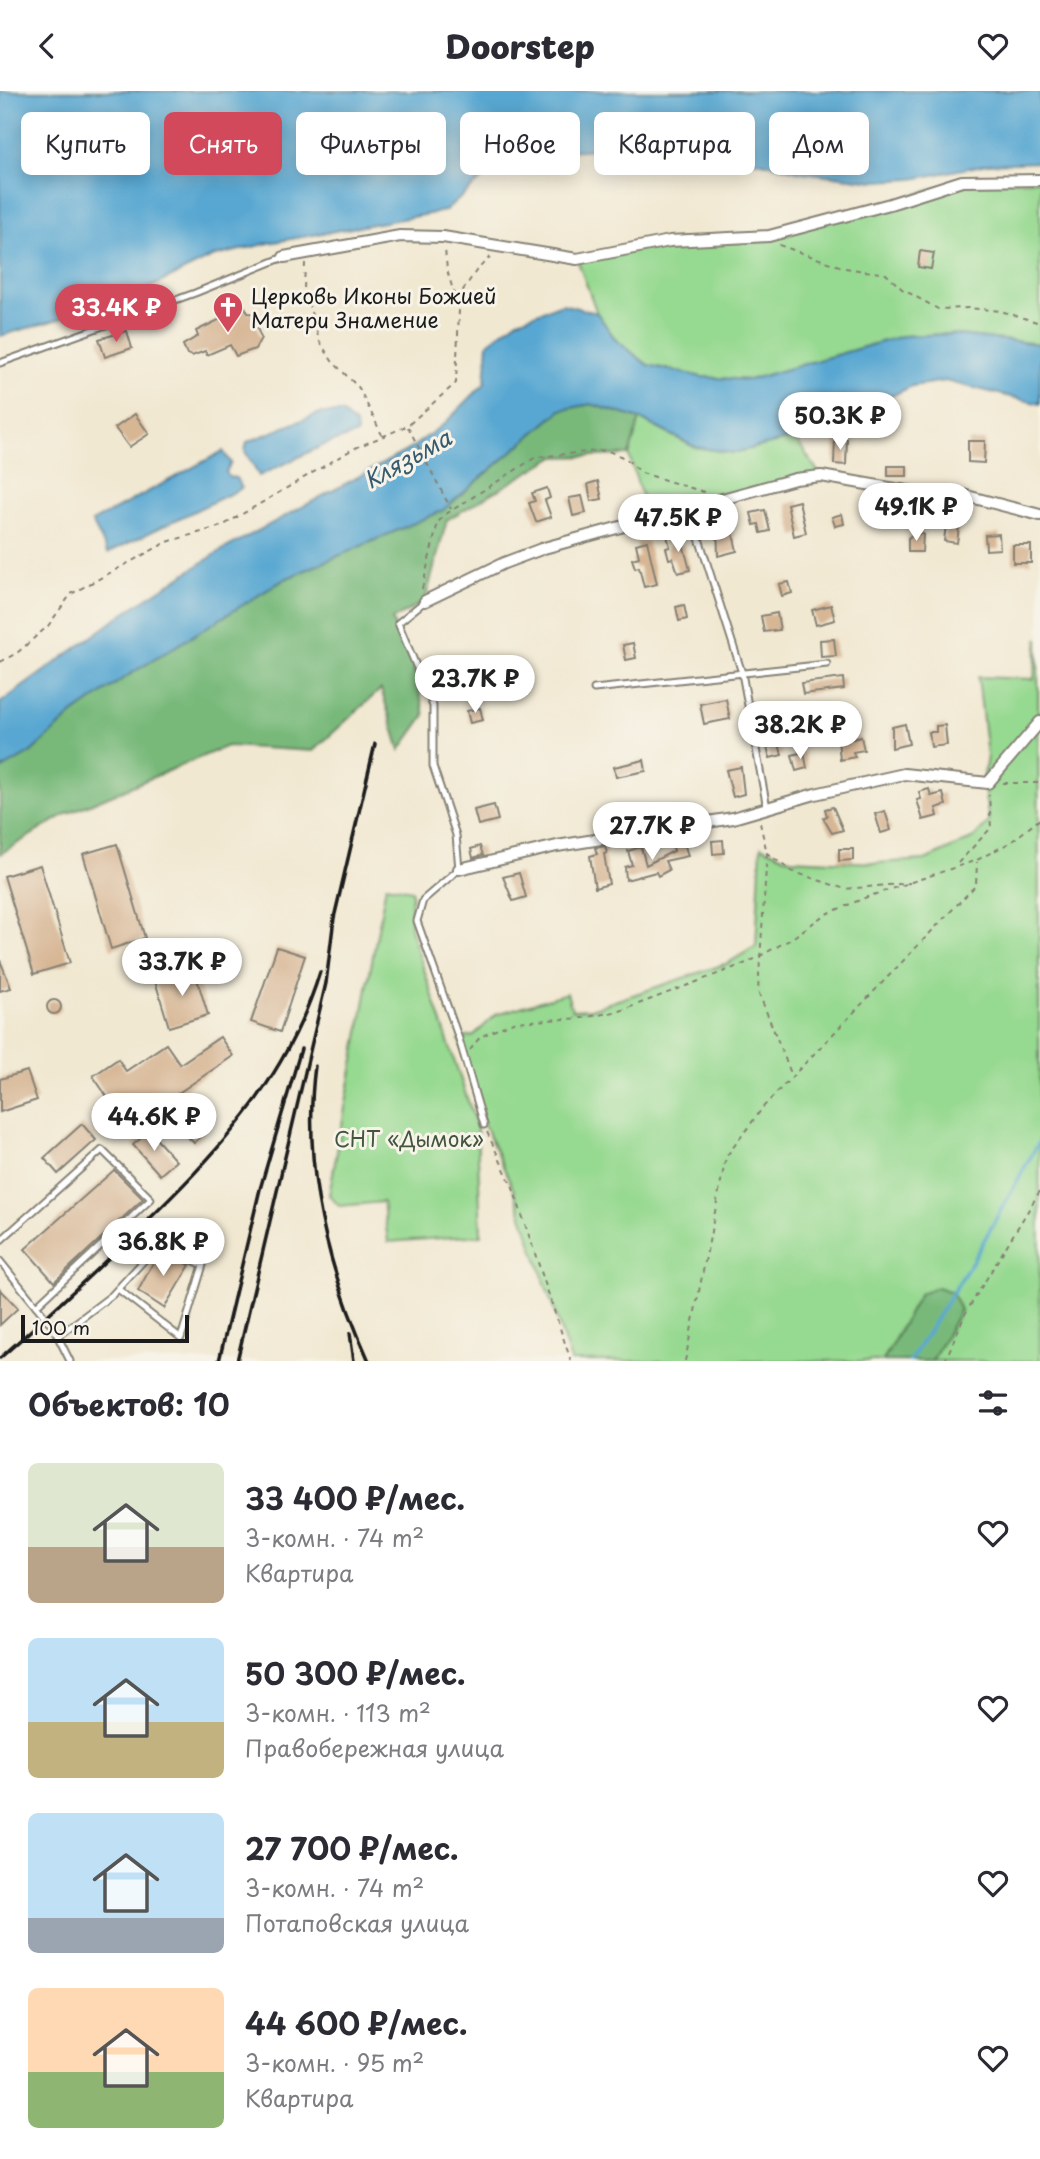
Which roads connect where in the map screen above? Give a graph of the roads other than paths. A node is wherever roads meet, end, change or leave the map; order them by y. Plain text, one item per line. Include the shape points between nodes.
1 (1040, 180) edge
2 (284, 257) joint
3 (0, 363) edge
4 (689, 507) junction
5 (1040, 515) edge
6 (421, 604) joint
7 (827, 664) dead end
8 (742, 673) junction
9 (594, 689) dead end
10 (1040, 722) edge
11 (762, 811) junction
12 (459, 869) junction
13 (484, 1125) road end
14 (0, 1241) edge
15 (0, 1261) edge
16 (118, 1289) junction
17 (36, 1306) junction
18 (58, 1336) junction
19 (70, 1361) edge

1 - 2 street via 962,181 769,236 670,241 577,259 443,237 400,236
2 - 3 lane
4 - 5 street via 821,476 930,495 958,494
4 - 6 street via 544,548
4 - 8 lane
6 - 12 lane via 398,623 433,705 433,766 456,835
7 - 8 lane
8 - 9 lane
8 - 11 lane
10 - 11 street via 986,783 904,774
11 - 12 street via 557,846
12 - 13 lane via 423,900 417,921
14 - 17 lane via 102,1150 151,1199
15 - 17 lane
16 - 16 lane via 159,1244 203,1265 181,1338
16 - 18 lane
17 - 18 lane
18 - 19 lane

